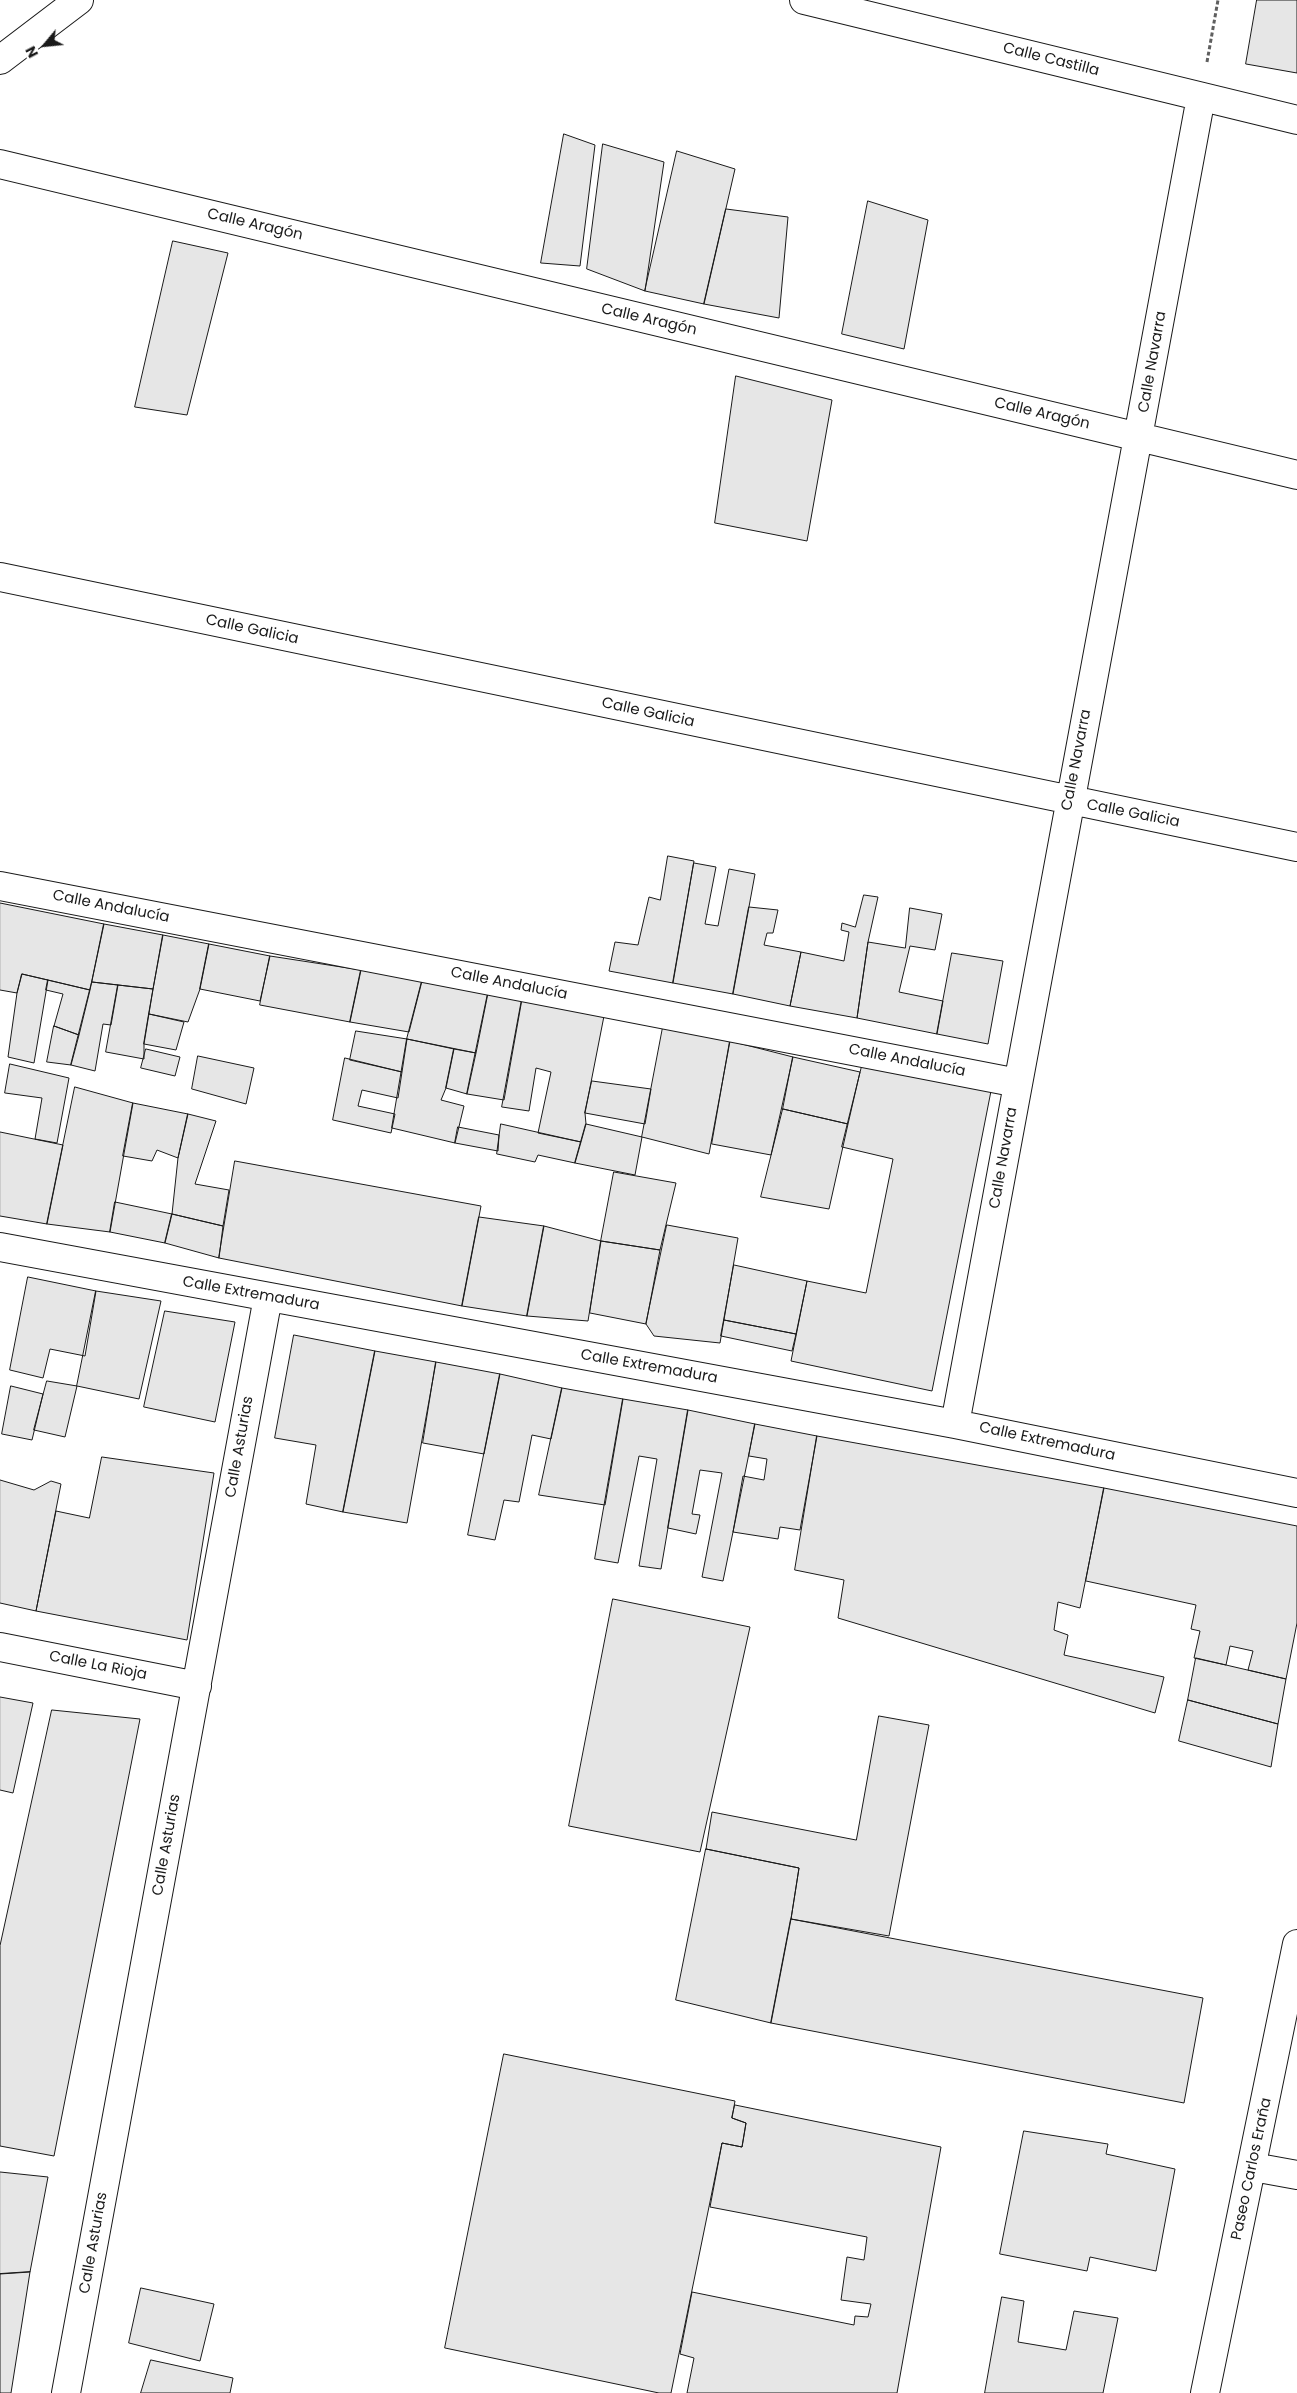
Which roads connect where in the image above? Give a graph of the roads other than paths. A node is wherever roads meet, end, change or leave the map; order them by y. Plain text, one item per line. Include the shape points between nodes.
1 (79, 0) edge
2 (804, 0) edge
3 (0, 60) edge
4 (1201, 97) junction
5 (1297, 120) edge
6 (0, 164) edge
7 (1139, 438) junction
8 (1297, 476) edge
9 (0, 578) edge
10 (1069, 801) junction
11 (1297, 847) edge
12 (0, 886) edge
13 (1018, 1083) junction
14 (0, 1248) edge
15 (268, 1297) junction
16 (955, 1424) junction
17 (1297, 1493) edge
18 (0, 1647) edge
19 (196, 1686) junction
20 (1297, 1944) edge
21 (1253, 2167) junction
22 (1297, 2175) edge
23 (66, 2393) edge
24 (1205, 2393) edge

1 - 3 street
2 - 4 street, Calle Castilla
4 - 5 street, Calle Castilla
4 - 7 street, Calle Navarra
6 - 7 street, Calle Aragón
7 - 8 street, Calle Aragón
7 - 10 street, Calle Navarra
9 - 10 street, Calle Galicia
10 - 11 street, Calle Galicia
10 - 13 street, Calle Navarra
12 - 13 street, Calle Andalucía
13 - 16 street, Calle Navarra
14 - 15 street, Calle Extremadura
15 - 16 street, Calle Extremadura
15 - 19 street, Calle Asturias
16 - 17 street, Calle Extremadura
18 - 19 street, Calle La Rioja
19 - 23 street, Calle Asturias
20 - 21 street, Paseo Carlos Eraña
21 - 22 street
21 - 24 street, Paseo Carlos Eraña

